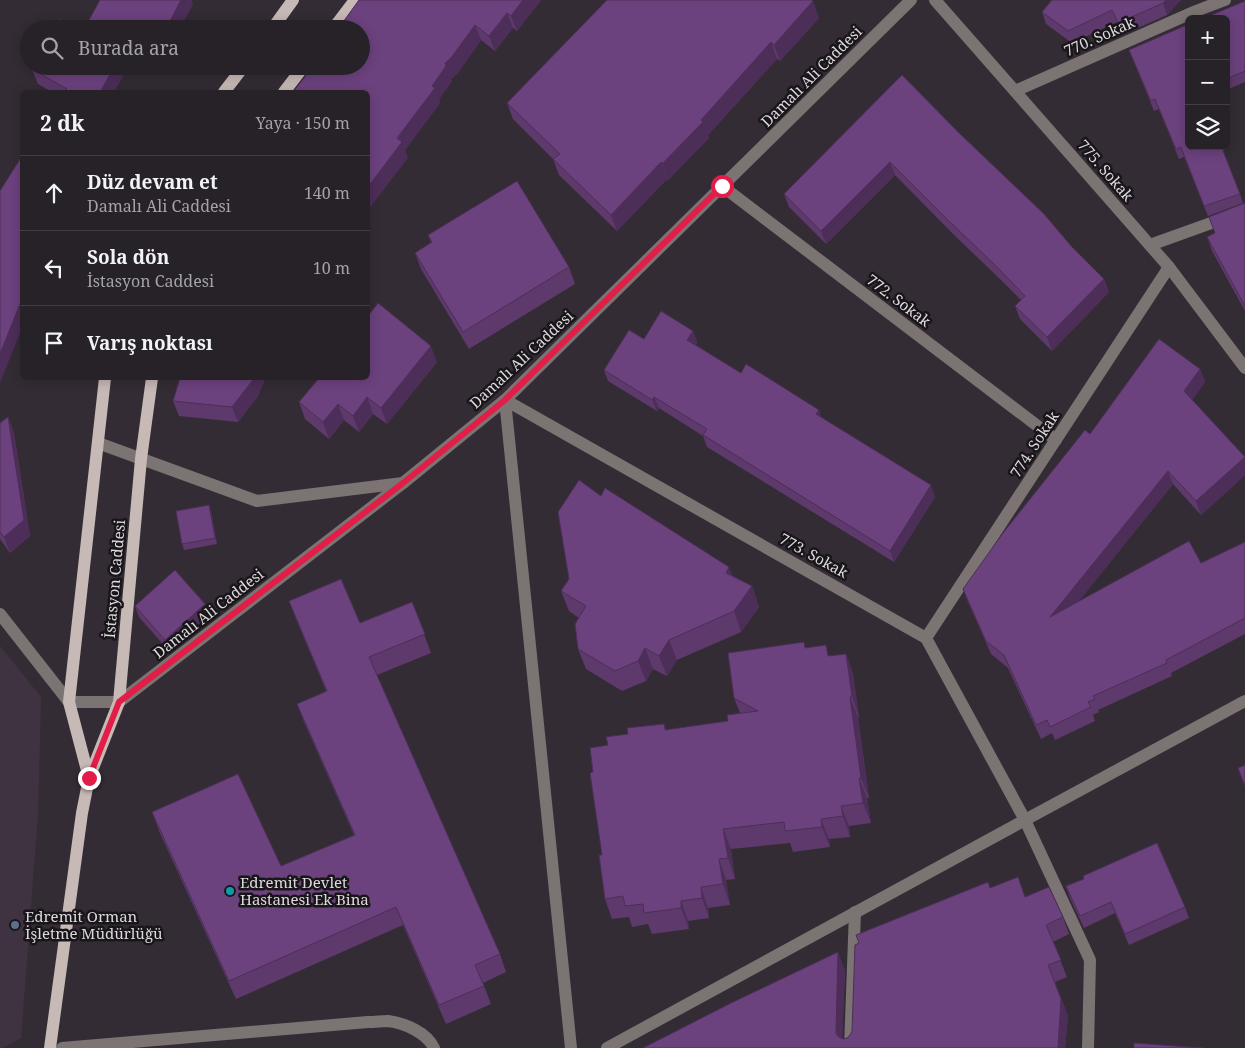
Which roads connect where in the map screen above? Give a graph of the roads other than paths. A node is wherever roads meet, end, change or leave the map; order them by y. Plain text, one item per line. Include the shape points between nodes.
1 (294, 0) edge
2 (355, 0) edge
3 (911, 0) edge
4 (934, 0) edge
5 (1206, 0) edge
6 (1225, 0) edge
7 (1196, 11) junction
8 (279, 20) edge
9 (340, 20) edge
10 (237, 75) edge
11 (297, 75) edge
12 (226, 90) edge
13 (286, 90) edge
14 (1015, 91) junction
15 (722, 186) junction
16 (1245, 211) edge
17 (1150, 245) junction
18 (1169, 267) junction
19 (1245, 368) edge
20 (105, 380) edge
21 (152, 380) edge
22 (505, 400) junction
23 (1056, 440) junction
24 (98, 443) junction
25 (141, 458) junction
26 (403, 483) junction
27 (0, 614) edge
28 (926, 638) junction
29 (1245, 701) edge
30 (69, 702) junction
31 (119, 702) junction
32 (89, 778) junction
33 (1025, 820) junction
34 (855, 912) junction
35 (50, 1048) edge
36 (62, 1048) edge
37 (434, 1048) edge
38 (571, 1048) edge
39 (607, 1048) edge
40 (850, 1048) edge
41 (1088, 1048) edge

1 - 8 main road
2 - 9 main road
3 - 15 street, Damalı Ali Caddesi
4 - 14 street, 775. Sokak
5 - 7 street, 770. Sokak
6 - 7 street, 770. Sokak
7 - 14 street, 770. Sokak
10 - 12 main road
11 - 13 main road
14 - 17 street, 775. Sokak
15 - 22 street, Damalı Ali Caddesi
15 - 23 street, 772. Sokak
16 - 17 street
17 - 18 street, 775. Sokak
18 - 19 street, 775. Sokak
18 - 23 street, 774. Sokak
20 - 24 main road, İstasyon Caddesi
21 - 25 main road, İstasyon Caddesi
22 - 26 street, Damalı Ali Caddesi
22 - 28 street, 773. Sokak
22 - 38 street
23 - 28 street, 774. Sokak
24 - 25 street
24 - 30 main road, İstasyon Caddesi
25 - 26 street via 257,501
25 - 31 main road, İstasyon Caddesi
26 - 31 street, Damalı Ali Caddesi
27 - 30 street
28 - 33 street
29 - 33 street
30 - 31 street
30 - 32 main road, İstasyon Caddesi
31 - 32 main road, İstasyon Caddesi
32 - 35 main road, İstasyon Caddesi
33 - 34 street
33 - 41 street via 1090,960
34 - 39 street
34 - 40 street
36 - 37 street via 388,1021 420,1033 432,1042

